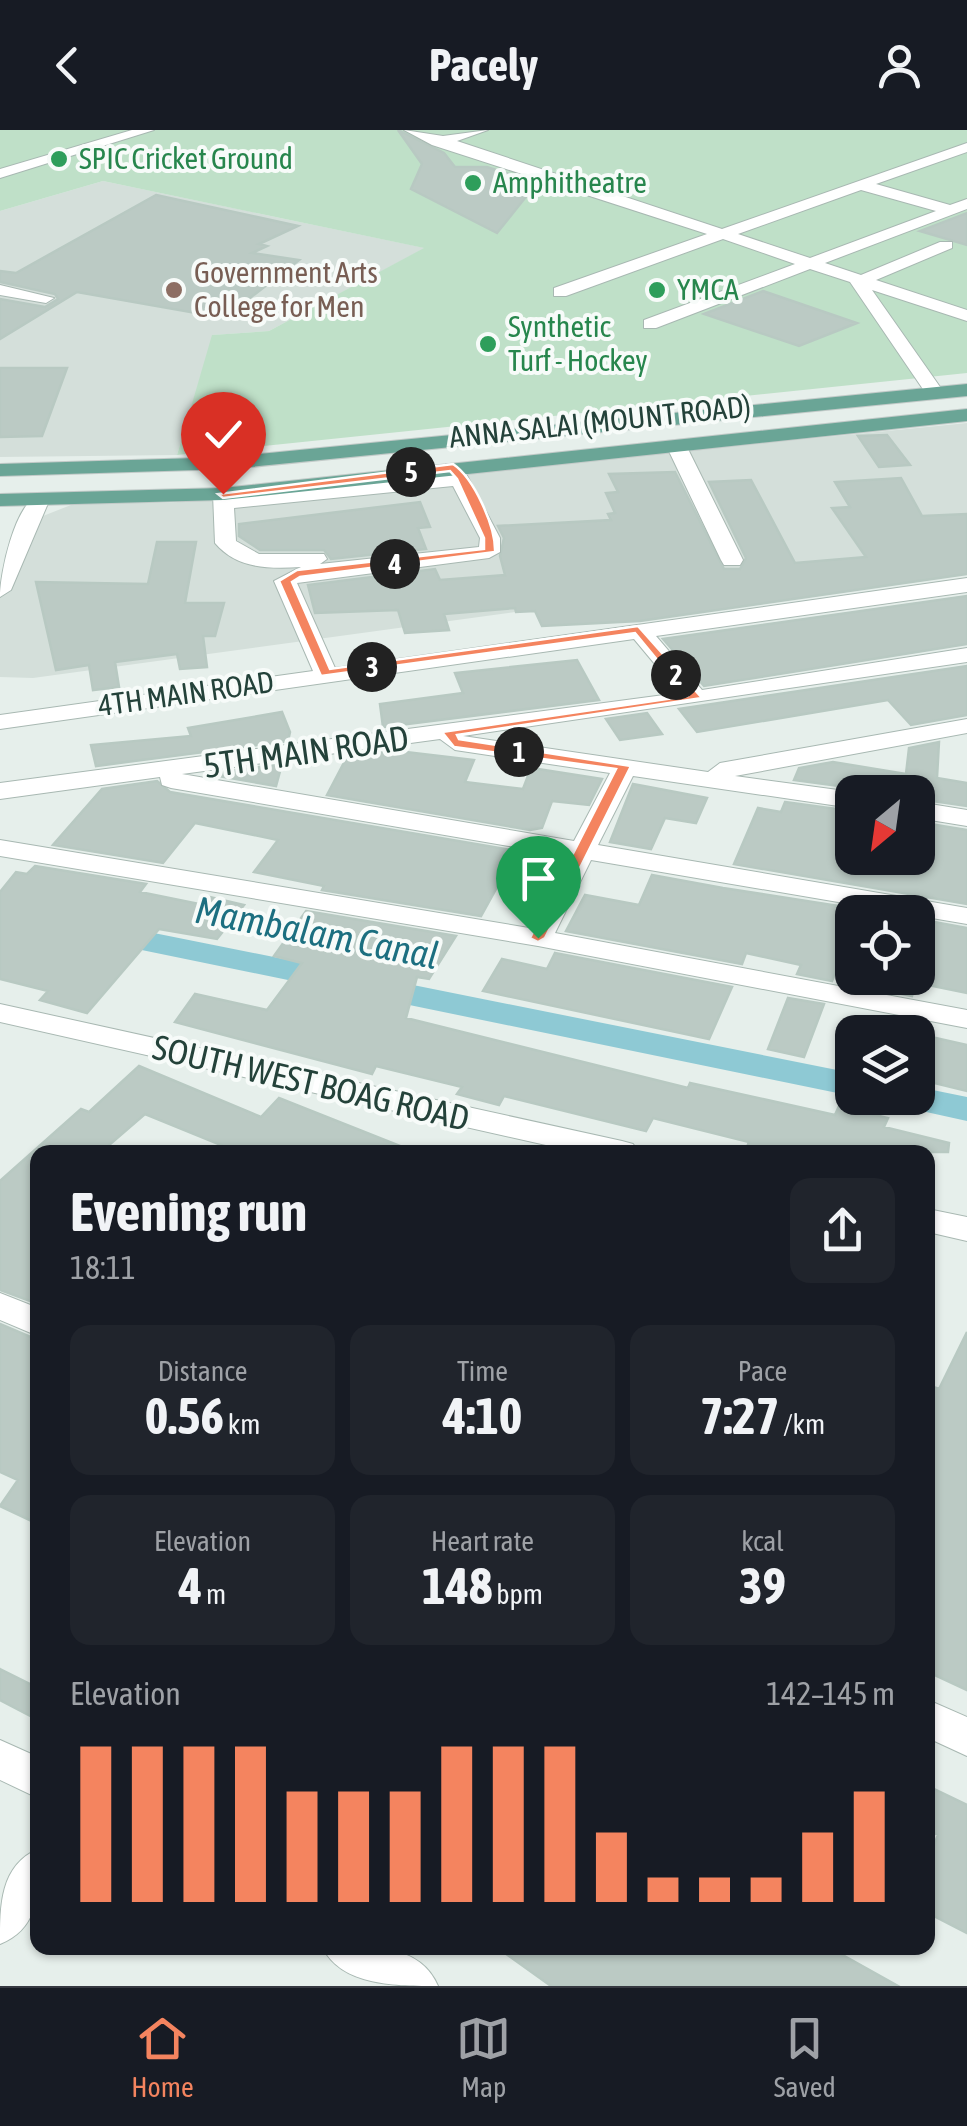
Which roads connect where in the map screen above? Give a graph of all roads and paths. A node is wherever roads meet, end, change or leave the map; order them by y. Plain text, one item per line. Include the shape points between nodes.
1 (147, 130) edge
2 (411, 130) edge
3 (481, 130) edge
4 (437, 142) junction
5 (967, 147) edge
6 (0, 174) edge
7 (861, 185) junction
8 (959, 207) edge
9 (720, 236) junction
10 (946, 245) dead end
11 (805, 265) junction
12 (858, 282) junction
13 (0, 290) edge
14 (560, 292) dead end
15 (46, 298) dead end
16 (967, 316) edge
17 (650, 324) dead end
18 (958, 400) edge
19 (676, 445) junction
20 (0, 470) edge
21 (449, 472) junction
22 (225, 498) junction
23 (0, 500) edge
24 (40, 500) junction
25 (732, 560) dead end
26 (967, 585) edge
27 (0, 590) edge
28 (638, 629) junction
29 (967, 656) edge
30 (326, 674) junction
31 (696, 698) junction
32 (0, 722) edge
33 (967, 726) edge
34 (448, 732) junction
35 (911, 734) junction
36 (967, 743) edge
37 (624, 766) junction
38 (155, 772) junction
39 (698, 775) junction
40 (0, 791) edge
41 (835, 797) edge
42 (935, 813) edge
43 (967, 818) edge
44 (0, 848) edge
45 (586, 849) junction
46 (967, 916) edge
47 (538, 938) junction
48 (0, 1013) edge
49 (967, 1019) edge
50 (591, 1145) edge
51 (935, 1222) edge
52 (967, 1229) edge
53 (0, 1306) edge
54 (30, 1319) edge
55 (935, 1721) edge
56 (967, 1737) edge
57 (0, 1760) edge
58 (30, 1775) edge
59 (30, 1881) edge
60 (0, 1922) edge
61 (359, 1955) edge
62 (416, 1986) edge

1 - 6 street
2 - 4 street
3 - 4 street
4 - 9 street
5 - 7 street
7 - 8 street
7 - 9 street
8 - 11 street
9 - 11 street
9 - 14 street
10 - 12 street
11 - 12 street
11 - 17 street
12 - 16 street
12 - 18 street
13 - 15 street
18 - 19 main road, ANNA SALAI (MOUNT ROAD)
18 - 20 main road, ANNA SALAI (MOUNT ROAD) via 230,462
19 - 21 main road, ANNA SALAI (MOUNT ROAD)
19 - 25 street
21 - 22 street
21 - 22 street via 467,521 452,538 413,550 263,562 240,558 226,543
21 - 30 street via 490,538 489,552 297,574 285,581
22 - 24 main road
23 - 24 main road
24 - 27 street
26 - 28 street, 4TH MAIN ROAD
28 - 30 street, 4TH MAIN ROAD
28 - 31 street
29 - 31 street, 5TH MAIN ROAD
30 - 32 street, 4TH MAIN ROAD
31 - 34 street, 5TH MAIN ROAD
33 - 35 street
34 - 37 street via 454,743
34 - 38 street, 5TH MAIN ROAD
35 - 36 street
35 - 39 street
37 - 39 street
37 - 45 street
38 - 40 street, 5TH MAIN ROAD
38 - 45 street via 162,779
39 - 41 street
42 - 43 street
44 - 47 street
45 - 46 street
45 - 47 street
47 - 49 street
48 - 50 street, SOUTH WEST BOAG ROAD
51 - 52 street
53 - 54 street
55 - 56 street
57 - 58 street
59 - 60 street
61 - 62 street

